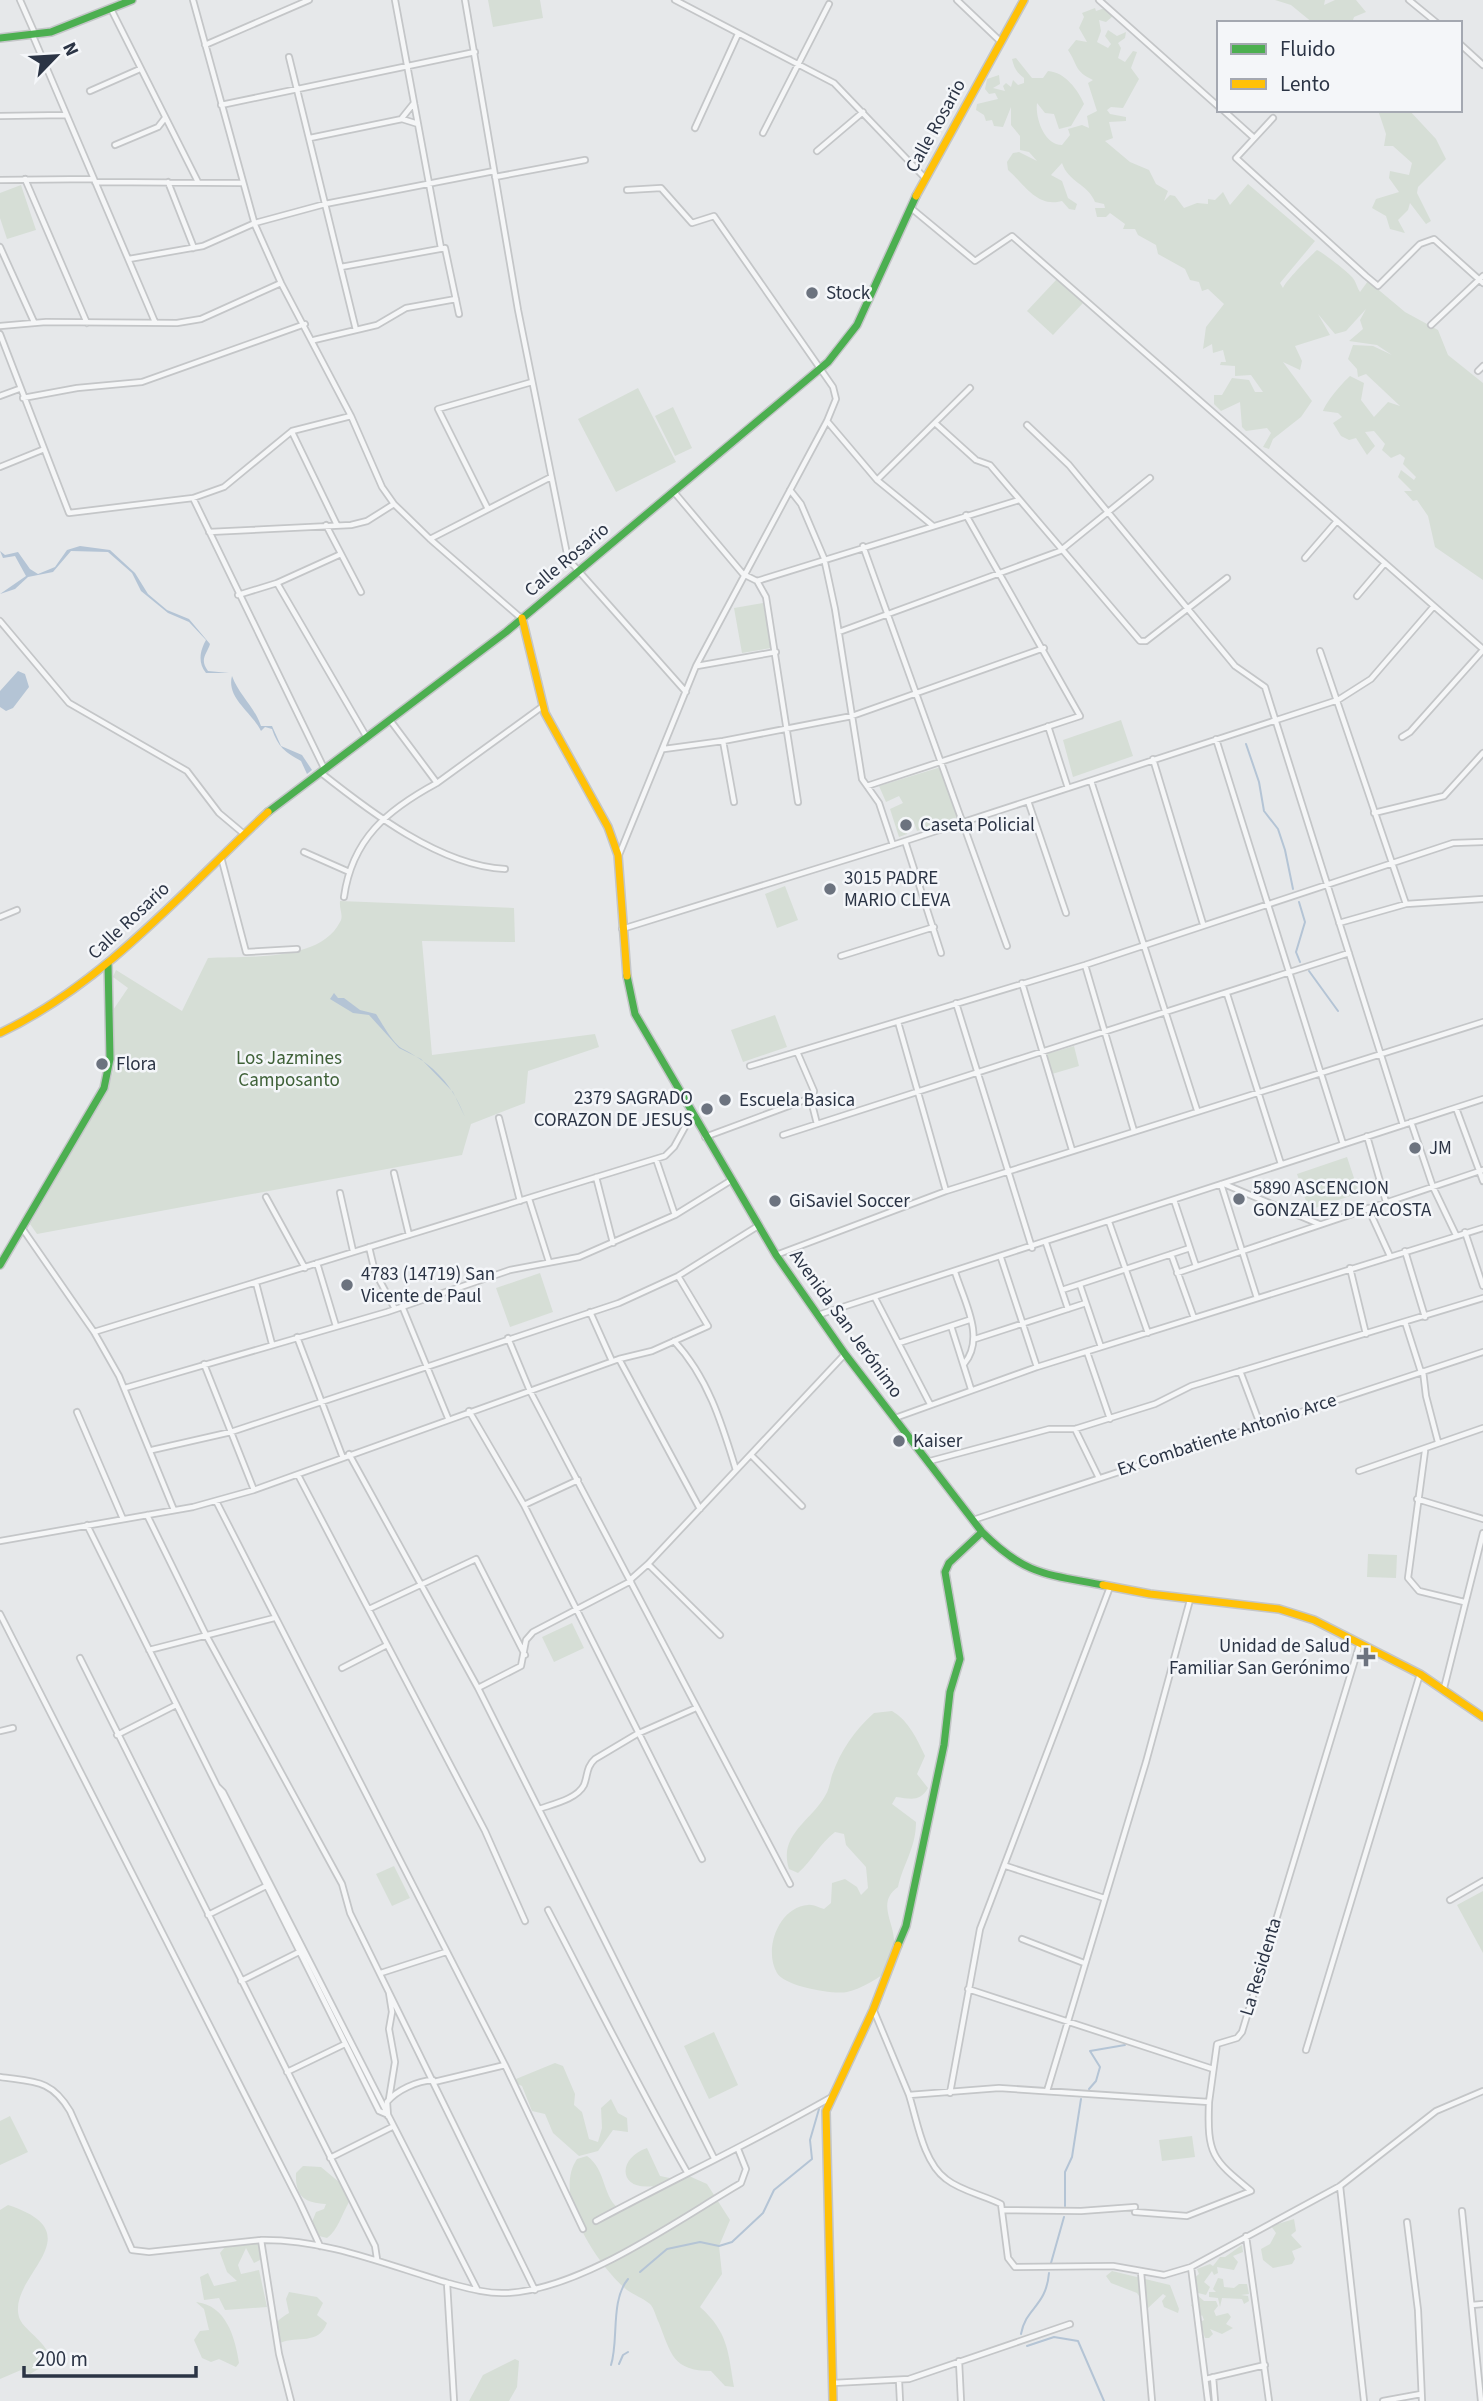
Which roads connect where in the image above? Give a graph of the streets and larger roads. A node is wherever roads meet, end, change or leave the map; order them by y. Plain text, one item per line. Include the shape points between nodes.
1 (20, 0) edge
2 (132, 0) edge
3 (193, 0) edge
4 (309, 0) edge
5 (395, 0) edge
6 (465, 0) edge
7 (675, 0) edge
8 (957, 0) edge
9 (1024, 0) edge
10 (1099, 0) edge
11 (1409, 0) edge
12 (829, 4) dead end
13 (111, 9) junction
14 (1435, 21) edge
15 (738, 34) junction
16 (34, 35) junction
17 (0, 38) edge
18 (1000, 41) junction
19 (205, 45) junction
20 (1462, 46) edge
21 (475, 52) junction
22 (1483, 55) edge
23 (289, 57) dead end
24 (1477, 60) junction
25 (796, 63) junction
26 (1483, 65) edge
27 (408, 66) junction
28 (140, 69) junction
29 (298, 89) junction
30 (90, 91) dead end
31 (414, 101) junction
32 (221, 105) junction
33 (1217, 105) edge
34 (863, 112) junction
35 (1225, 112) edge
36 (66, 115) junction
37 (0, 116) edge
38 (165, 118) junction
39 (1273, 118) dead end
40 (402, 119) junction
41 (419, 125) junction
42 (158, 127) junction
43 (170, 128) junction
44 (695, 128) dead end
45 (763, 133) dead end
46 (1253, 137) junction
47 (310, 138) junction
48 (115, 145) dead end
49 (817, 151) dead end
50 (585, 160) dead end
51 (494, 174) junction
52 (925, 177) junction
53 (0, 180) edge
54 (25, 180) junction
55 (95, 180) junction
56 (168, 182) junction
57 (198, 182) junction
58 (242, 183) junction
59 (429, 185) junction
60 (627, 190) dead end
61 (325, 204) junction
62 (910, 207) junction
63 (255, 223) junction
64 (0, 247) edge
65 (194, 248) junction
66 (441, 248) junction
67 (128, 260) junction
68 (341, 267) junction
69 (1482, 280) edge
70 (281, 283) junction
71 (456, 299) junction
72 (458, 314) dead end
73 (155, 322) junction
74 (34, 323) junction
75 (87, 323) junction
76 (305, 324) junction
77 (1431, 325) dead end
78 (0, 326) edge
79 (356, 330) junction
80 (0, 334) edge
81 (314, 340) junction
82 (820, 368) junction
83 (533, 383) junction
84 (970, 388) dead end
85 (19, 389) junction
86 (0, 396) edge
87 (23, 398) junction
88 (351, 416) junction
89 (827, 421) junction
90 (935, 423) junction
91 (1027, 425) dead end
92 (292, 431) junction
93 (42, 450) junction
94 (0, 467) edge
95 (551, 477) junction
96 (1150, 478) dead end
97 (877, 480) junction
98 (790, 489) junction
99 (674, 491) junction
100 (193, 498) junction
101 (1019, 499) junction
102 (394, 504) junction
103 (488, 509) junction
104 (1106, 511) junction
105 (966, 515) junction
106 (919, 516) junction
107 (1337, 521) junction
108 (326, 525) junction
109 (337, 525) junction
110 (932, 525) junction
111 (918, 528) junction
112 (209, 532) junction
113 (430, 539) junction
114 (863, 546) junction
115 (1060, 551) junction
116 (341, 554) junction
117 (824, 558) junction
118 (1305, 558) dead end
119 (1385, 563) junction
120 (577, 572) junction
121 (1000, 573) junction
122 (743, 574) junction
123 (1227, 578) dead end
124 (757, 581) junction
125 (277, 583) junction
126 (361, 592) dead end
127 (238, 595) junction
128 (1357, 596) dead end
129 (1434, 606) junction
130 (1188, 609) junction
131 (889, 613) junction
132 (522, 618) junction
133 (0, 621) edge
134 (839, 632) junction
135 (1044, 649) junction
136 (1483, 649) edge
137 (1320, 651) dead end
138 (776, 652) junction
139 (696, 666) junction
140 (686, 692) junction
141 (918, 694) junction
142 (1338, 700) junction
143 (543, 706) junction
144 (852, 716) junction
145 (389, 719) junction
146 (1278, 720) junction
147 (1048, 726) junction
148 (786, 730) junction
149 (366, 736) junction
150 (1402, 737) dead end
151 (1216, 739) junction
152 (723, 741) junction
153 (664, 749) junction
154 (1483, 753) edge
155 (1153, 760) junction
156 (942, 761) junction
157 (321, 770) junction
158 (1091, 780) junction
159 (437, 783) junction
160 (867, 786) junction
161 (1068, 788) junction
162 (1028, 801) junction
163 (734, 802) dead end
164 (798, 802) dead end
165 (1374, 813) junction
166 (380, 820) junction
167 (964, 822) junction
168 (244, 834) junction
169 (905, 841) junction
170 (1483, 842) edge
171 (893, 845) junction
172 (304, 852) dead end
173 (618, 855) junction
174 (220, 856) junction
175 (1392, 863) junction
176 (505, 869) dead end
177 (347, 871) junction
178 (1326, 885) junction
179 (344, 897) dead end
180 (1483, 899) edge
181 (1406, 904) junction
182 (1267, 905) junction
183 (17, 910) dead end
184 (1066, 913) dead end
185 (0, 917) edge
186 (1339, 923) junction
187 (1203, 924) junction
188 (933, 928) junction
189 (622, 929) junction
190 (1144, 944) junction
191 (1007, 946) dead end
192 (297, 949) dead end
193 (941, 953) dead end
194 (1349, 953) junction
195 (841, 956) dead end
196 (108, 964) junction
197 (1085, 965) junction
198 (1287, 973) junction
199 (1022, 983) junction
200 (1227, 994) junction
201 (956, 1003) junction
202 (1167, 1011) junction
203 (898, 1022) junction
204 (1483, 1022) edge
205 (1104, 1031) junction
206 (0, 1033) edge
207 (1042, 1050) junction
208 (1381, 1053) junction
209 (798, 1054) junction
210 (750, 1066) dead end
211 (1320, 1072) junction
212 (978, 1073) junction
213 (916, 1092) junction
214 (1258, 1093) junction
215 (813, 1097) junction
216 (1483, 1100) edge
217 (1455, 1108) junction
218 (1197, 1110) junction
219 (692, 1116) junction
220 (499, 1118) dead end
221 (1411, 1122) junction
222 (817, 1124) junction
223 (1403, 1125) junction
224 (1134, 1131) junction
225 (783, 1135) dead end
226 (1367, 1136) junction
227 (704, 1137) junction
228 (1343, 1144) junction
229 (1072, 1150) junction
230 (656, 1159) junction
231 (1281, 1164) junction
232 (1480, 1171) edge
233 (1008, 1172) junction
234 (394, 1173) dead end
235 (596, 1177) junction
236 (731, 1181) junction
237 (1483, 1181) edge
238 (1222, 1184) junction
239 (1433, 1187) junction
240 (946, 1191) junction
241 (340, 1193) dead end
242 (266, 1197) dead end
243 (529, 1199) junction
244 (1174, 1200) junction
245 (520, 1201) junction
246 (1386, 1202) junction
247 (1368, 1208) junction
248 (675, 1215) junction
249 (1109, 1222) junction
250 (1320, 1224) junction
251 (21, 1227) junction
252 (758, 1227) junction
253 (1483, 1228) edge
254 (1465, 1232) junction
255 (1456, 1234) junction
256 (409, 1235) junction
257 (612, 1243) junction
258 (1046, 1243) junction
259 (369, 1247) junction
260 (1032, 1248) junction
261 (1190, 1248) junction
262 (354, 1251) junction
263 (1242, 1251) junction
264 (1405, 1251) junction
265 (1171, 1254) junction
266 (776, 1255) junction
267 (1390, 1256) junction
268 (1001, 1258) junction
269 (549, 1262) junction
270 (317, 1264) junction
271 (0, 1265) edge
272 (1196, 1266) junction
273 (305, 1268) junction
274 (1350, 1268) junction
275 (1126, 1269) junction
276 (955, 1272) junction
277 (1177, 1273) junction
278 (678, 1276) junction
279 (256, 1283) junction
280 (1080, 1284) junction
281 (1483, 1286) edge
282 (1062, 1290) junction
283 (876, 1298) junction
284 (1257, 1298) junction
285 (1483, 1298) edge
286 (1086, 1303) junction
287 (402, 1306) junction
288 (395, 1309) junction
289 (1068, 1309) junction
290 (590, 1312) junction
291 (817, 1315) junction
292 (1425, 1317) junction
293 (1194, 1318) junction
294 (970, 1320) junction
295 (1405, 1322) junction
296 (1023, 1324) junction
297 (336, 1326) junction
298 (951, 1326) junction
299 (94, 1332) junction
300 (1148, 1333) junction
301 (1366, 1334) junction
302 (297, 1337) junction
303 (508, 1338) junction
304 (975, 1339) junction
305 (674, 1341) junction
306 (899, 1343) junction
307 (272, 1344) junction
308 (1101, 1347) junction
309 (1087, 1352) junction
310 (1483, 1352) edge
311 (845, 1354) junction
312 (619, 1359) junction
313 (612, 1361) junction
314 (204, 1364) junction
315 (964, 1364) junction
316 (425, 1365) junction
317 (1037, 1367) junction
318 (1240, 1371) junction
319 (1422, 1372) junction
320 (125, 1388) junction
321 (971, 1389) junction
322 (530, 1391) junction
323 (319, 1401) junction
324 (930, 1404) junction
325 (469, 1411) junction
326 (77, 1412) dead end
327 (448, 1418) junction
328 (895, 1418) junction
329 (1111, 1419) junction
330 (1260, 1424) junction
331 (1483, 1428) edge
332 (1075, 1429) junction
333 (231, 1432) junction
334 (1438, 1442) junction
335 (152, 1450) junction
336 (1424, 1451) junction
337 (349, 1454) junction
338 (752, 1455) junction
339 (343, 1458) junction
340 (930, 1461) junction
341 (736, 1470) junction
342 (1359, 1471) dead end
343 (298, 1475) junction
344 (1098, 1476) junction
345 (578, 1480) junction
346 (254, 1490) junction
347 (1416, 1499) junction
348 (216, 1501) junction
349 (524, 1505) junction
350 (802, 1506) dead end
351 (699, 1509) junction
352 (174, 1510) junction
353 (147, 1515) junction
354 (1483, 1518) edge
355 (123, 1519) junction
356 (973, 1520) junction
357 (87, 1525) junction
358 (982, 1532) junction
359 (1483, 1533) edge
360 (0, 1541) edge
361 (648, 1564) junction
362 (630, 1581) junction
363 (418, 1584) junction
364 (1110, 1587) junction
365 (1190, 1600) junction
366 (1464, 1602) junction
367 (574, 1608) junction
368 (369, 1609) junction
369 (0, 1614) edge
370 (274, 1618) junction
371 (206, 1635) junction
372 (720, 1635) dead end
373 (1361, 1642) junction
374 (387, 1646) junction
375 (149, 1650) junction
376 (525, 1655) junction
377 (80, 1658) dead end
378 (342, 1668) dead end
379 (1420, 1674) junction
380 (478, 1688) junction
381 (1444, 1688) junction
382 (176, 1705) junction
383 (696, 1707) junction
384 (1483, 1717) edge
385 (13, 1728) dead end
386 (0, 1731) edge
387 (636, 1734) junction
388 (117, 1735) junction
389 (216, 1786) junction
390 (539, 1809) junction
391 (702, 1859) dead end
392 (1006, 1866) junction
393 (1483, 1881) edge
394 (790, 1884) dead end
395 (266, 1886) junction
396 (1105, 1898) junction
397 (1450, 1900) dead end
398 (548, 1910) dead end
399 (208, 1915) junction
400 (525, 1921) dead end
401 (1022, 1939) dead end
402 (299, 1952) junction
403 (446, 1952) junction
404 (1084, 1962) junction
405 (381, 1973) junction
406 (241, 1981) junction
407 (389, 1989) junction
408 (968, 1989) junction
409 (873, 2010) junction
410 (1067, 2021) junction
411 (345, 2043) junction
412 (1306, 2050) dead end
413 (505, 2065) junction
414 (1213, 2069) junction
415 (287, 2072) junction
416 (0, 2077) edge
417 (433, 2081) junction
418 (1046, 2091) junction
419 (1483, 2091) edge
420 (950, 2093) junction
421 (909, 2095) junction
422 (830, 2098) junction
423 (389, 2099) junction
424 (1209, 2102) junction
425 (386, 2114) junction
426 (389, 2120) junction
427 (392, 2127) junction
428 (737, 2149) junction
429 (330, 2158) junction
430 (714, 2158) junction
431 (687, 2172) junction
432 (1339, 2186) junction
433 (1002, 2210) junction
434 (1462, 2211) dead end
435 (596, 2221) dead end
436 (1407, 2222) dead end
437 (583, 2229) dead end
438 (1246, 2236) junction
439 (261, 2240) junction
440 (320, 2246) junction
441 (377, 2259) junction
442 (1191, 2267) junction
443 (1141, 2272) junction
444 (447, 2283) junction
445 (477, 2290) junction
446 (534, 2290) junction
447 (1483, 2304) edge
448 (1472, 2305) junction
449 (1070, 2324) dead end
450 (959, 2361) junction
451 (1265, 2365) junction
452 (1213, 2377) junction
453 (1206, 2379) junction
454 (899, 2381) junction
455 (832, 2383) junction
456 (1421, 2394) junction
457 (291, 2401) edge
458 (454, 2401) edge
459 (832, 2401) edge
460 (900, 2401) edge
461 (961, 2401) edge
462 (1152, 2401) edge
463 (1208, 2401) edge
464 (1214, 2401) edge
465 (1269, 2401) edge
466 (1364, 2401) edge
467 (1383, 2401) edge
468 (1422, 2401) edge
469 (1482, 2401) edge

1 - 16 street
2 - 13 street
3 - 19 street
4 - 19 street
5 - 27 street
6 - 21 street
7 - 15 street
8 - 18 street
9 - 18 street, Calle Rosario
10 - 33 street
11 - 14 street
12 - 25 street
13 - 16 street
13 - 28 street
15 - 25 street
15 - 44 street
16 - 17 street
16 - 36 street
18 - 52 street, Calle Rosario
19 - 32 street
20 - 24 street
21 - 27 street
21 - 51 street
22 - 24 street
23 - 29 street
24 - 26 street
25 - 34 street via 834,83
25 - 45 street
27 - 29 street
27 - 31 street
28 - 30 street
28 - 38 street
29 - 32 street
29 - 47 street
31 - 40 street
31 - 41 street
32 - 58 street
34 - 49 street
34 - 52 street
35 - 46 street
36 - 37 street
36 - 55 street
38 - 42 street
38 - 43 street
39 - 46 street
40 - 41 street
40 - 47 street
41 - 59 street
42 - 43 street
42 - 48 street
43 - 57 street
46 - 69 street via 1236,158 1378,286 1420,244 1431,239
47 - 61 street
50 - 51 street
51 - 59 street
51 - 83 street
52 - 62 street, Calle Rosario
53 - 54 street
54 - 55 street
54 - 75 street
55 - 56 street
55 - 67 street
56 - 57 street
56 - 65 street
57 - 58 street
58 - 63 street
59 - 61 street
59 - 66 street
60 - 82 street via 661,188 692,223 714,216
61 - 63 street
61 - 68 street
62 - 82 street, Calle Rosario via 853,332
62 - 107 street via 975,261 1012,236
63 - 65 street
63 - 70 street
64 - 74 street
65 - 67 street
66 - 68 street
66 - 71 street via 445,248
67 - 73 street
68 - 79 street
69 - 77 street
70 - 73 street via 201,319
70 - 76 street
71 - 72 street
71 - 79 street via 406,308 377,325
73 - 75 street
74 - 75 street
74 - 78 street
76 - 81 street
76 - 87 street via 142,382
79 - 81 street
80 - 85 street
81 - 88 street
82 - 89 street via 836,399
82 - 99 street, Calle Rosario
83 - 95 street
83 - 103 street via 438,409
84 - 90 street
85 - 86 street
85 - 87 street
87 - 93 street
88 - 92 street
88 - 102 street
89 - 97 street
89 - 98 street
90 - 97 street
90 - 101 street via 976,460 990,465
91 - 104 street via 1069,465
92 - 100 street via 227,484
92 - 109 street
93 - 94 street
93 - 100 street via 69,513
95 - 103 street
95 - 120 street via 568,559
96 - 104 street
97 - 106 street
98 - 117 street
98 - 122 street
99 - 120 street, Calle Rosario
99 - 122 street
100 - 112 street
101 - 105 street
101 - 115 street
102 - 109 street via 367,521
102 - 113 street
103 - 113 street
104 - 115 street
104 - 130 street
105 - 110 street
105 - 121 street
106 - 110 street
106 - 111 street
107 - 118 street
107 - 119 street
108 - 109 street
108 - 112 street
108 - 116 street
110 - 111 street
111 - 114 street
112 - 127 street
113 - 132 street
114 - 117 street
114 - 131 street
115 - 121 street
115 - 130 street via 1140,641
116 - 125 street
116 - 126 street
117 - 124 street
117 - 134 street
119 - 128 street
119 - 129 street
120 - 132 street, Calle Rosario
120 - 140 street
121 - 131 street
121 - 135 street
122 - 124 street
122 - 139 street
123 - 130 street
124 - 138 street via 766,597
125 - 127 street
125 - 149 street
127 - 157 street
129 - 136 street
129 - 142 street via 1371,679
130 - 146 street via 1235,666 1262,682
131 - 134 street
131 - 141 street
132 - 143 street, Avenida San Jerónimo
132 - 145 street, Calle Rosario
133 - 168 street via 69,703 187,771 219,813
134 - 144 street
135 - 141 street
135 - 147 street via 1080,716
136 - 150 street
137 - 142 street
138 - 139 street
138 - 148 street
139 - 140 street
140 - 153 street
141 - 144 street
141 - 156 street
142 - 146 street
142 - 165 street
143 - 159 street
143 - 173 street, Avenida San Jerónimo via 608,827
144 - 148 street
144 - 160 street via 861,775
145 - 149 street, Calle Rosario
145 - 159 street
146 - 151 street
146 - 178 street
147 - 156 street
147 - 161 street
148 - 152 street
148 - 164 street
149 - 157 street, Calle Rosario
151 - 155 street
151 - 182 street
152 - 153 street
152 - 163 street
153 - 173 street
154 - 165 street via 1444,796
155 - 158 street
155 - 187 street
156 - 160 street
156 - 167 street
157 - 166 street
157 - 168 street, Calle Rosario
158 - 161 street
158 - 190 street
159 - 166 street
160 - 171 street via 880,803
161 - 162 street
162 - 167 street
162 - 184 street
165 - 175 street
166 - 176 street via 472,865
166 - 177 street
167 - 169 street
167 - 191 street
168 - 174 street, Calle Rosario
169 - 171 street
169 - 188 street
170 - 175 street via 1453,842
171 - 189 street
172 - 177 street
173 - 189 street, Avenida San Jerónimo
174 - 192 street via 246,953
174 - 196 street, Calle Rosario
175 - 178 street
175 - 181 street
177 - 179 street
178 - 182 street
178 - 186 street
180 - 181 street
181 - 186 street
182 - 187 street
182 - 198 street
183 - 185 street
186 - 194 street
187 - 190 street
188 - 193 street
188 - 195 street
189 - 219 street, Avenida San Jerónimo via 635,1014
190 - 197 street
190 - 202 street
194 - 198 street
194 - 208 street
196 - 206 street, Calle Rosario via 61,1001
196 - 251 street via 110,1059 104,1088
197 - 199 street
197 - 205 street
198 - 200 street
198 - 211 street
199 - 201 street
199 - 207 street
200 - 202 street
200 - 214 street
201 - 203 street
201 - 212 street
202 - 205 street
202 - 218 street
203 - 209 street
203 - 213 street
204 - 208 street
205 - 207 street
205 - 224 street
207 - 212 street
207 - 229 street
208 - 211 street
208 - 223 street
209 - 210 street
209 - 215 street via 814,1088
211 - 214 street
211 - 228 street
212 - 213 street
212 - 233 street
213 - 222 street
213 - 240 street
214 - 218 street
214 - 231 street
215 - 222 street
215 - 227 street
216 - 217 street
217 - 221 street
217 - 232 street
218 - 224 street
219 - 227 street, Avenida San Jerónimo
219 - 230 street via 671,1152
220 - 245 street
221 - 223 street
221 - 239 street
222 - 225 street
223 - 226 street
224 - 229 street
226 - 228 street
226 - 246 street
227 - 236 street, Avenida San Jerónimo
228 - 231 street
229 - 233 street
230 - 235 street
230 - 248 street
231 - 238 street
232 - 237 street
232 - 239 street
233 - 240 street
233 - 260 street
234 - 256 street
235 - 243 street
235 - 257 street
236 - 248 street
236 - 252 street, Avenida San Jerónimo
238 - 244 street
238 - 250 street
238 - 263 street
239 - 246 street
239 - 255 street
240 - 266 street
241 - 262 street
242 - 273 street
243 - 245 street
243 - 269 street
244 - 249 street
244 - 261 street
245 - 256 street
246 - 247 street
247 - 250 street
247 - 267 street
248 - 257 street
249 - 258 street
249 - 275 street
250 - 263 street
251 - 271 street
251 - 299 street
252 - 266 street, Avenida San Jerónimo
252 - 278 street
253 - 254 street
254 - 255 street
254 - 281 street
255 - 264 street
256 - 259 street
257 - 269 street via 570,1260
258 - 260 street
258 - 282 street
259 - 262 street
259 - 288 street via 375,1272
260 - 268 street
261 - 265 street
261 - 272 street
262 - 270 street
263 - 272 street
263 - 284 street
264 - 267 street
264 - 292 street
265 - 275 street
265 - 277 street
266 - 291 street, Avenida San Jerónimo
267 - 274 street
268 - 276 street
268 - 296 street
269 - 287 street via 510,1270
270 - 273 street
270 - 297 street
272 - 277 street
273 - 279 street
274 - 284 street
274 - 301 street
275 - 280 street
275 - 300 street
276 - 283 street
276 - 294 street
277 - 293 street
278 - 290 street
278 - 305 street via 708,1326
279 - 299 street
279 - 307 street
280 - 282 street
280 - 286 street
282 - 289 street
283 - 291 street
283 - 306 street
284 - 293 street
285 - 292 street
286 - 289 street
286 - 308 street
287 - 288 street
287 - 316 street
288 - 297 street
289 - 296 street
290 - 303 street
290 - 313 street
291 - 311 street, Avenida San Jerónimo
292 - 295 street
293 - 300 street
294 - 298 street
294 - 304 street
295 - 301 street
295 - 319 street
296 - 304 street
296 - 317 street
297 - 302 street
298 - 306 street
298 - 315 street
299 - 320 street
300 - 308 street
301 - 318 street
302 - 307 street
302 - 323 street
303 - 316 street
303 - 322 street
304 - 315 street
305 - 312 street
305 - 341 street via 713,1402
306 - 324 street
307 - 314 street
308 - 309 street
309 - 317 street
309 - 329 street
310 - 319 street, Ex Combatiente Antonio Arce
311 - 328 street, Avenida San Jerónimo
311 - 338 street
312 - 313 street
312 - 351 street
313 - 322 street
314 - 320 street
314 - 333 street
315 - 321 street
316 - 323 street
316 - 327 street
317 - 321 street
318 - 329 street
318 - 330 street
319 - 330 street, Ex Combatiente Antonio Arce
319 - 334 street
320 - 335 street
321 - 324 street
322 - 325 street
322 - 345 street
323 - 333 street
323 - 339 street
324 - 328 street
325 - 327 street
325 - 349 street
326 - 355 street
327 - 337 street
328 - 340 street, Avenida San Jerónimo
329 - 332 street
330 - 344 street, Ex Combatiente Antonio Arce
331 - 334 street
332 - 340 street via 1049,1429
332 - 344 street
333 - 335 street
333 - 346 street
334 - 336 street
335 - 352 street
336 - 342 street
336 - 347 street
337 - 339 street
337 - 363 street
338 - 341 street
338 - 350 street
339 - 343 street
340 - 356 street, Avenida San Jerónimo
341 - 351 street
343 - 346 street
343 - 368 street
344 - 356 street, Ex Combatiente Antonio Arce
345 - 349 street
345 - 362 street
346 - 348 street
347 - 354 street
347 - 366 street via 1407,1572 1411,1584 1419,1591
348 - 352 street
348 - 370 street
349 - 367 street
351 - 361 street
352 - 353 street
353 - 355 street
353 - 371 street
355 - 357 street
356 - 358 street, Avenida San Jerónimo
357 - 360 street
357 - 375 street
358 - 364 street, Avenida San Jerónimo via 1026,1568
358 - 409 street via 945,1572 960,1660 906,1926
359 - 366 street
361 - 362 street
361 - 372 street
362 - 367 street
362 - 383 street
363 - 368 street
363 - 376 street via 476,1559
363 - 380 street
364 - 365 street, Avenida San Jerónimo
364 - 392 street
365 - 373 street, Avenida San Jerónimo via 1279,1609
365 - 396 street
366 - 381 street
367 - 376 street via 533,1632 526,1640
367 - 387 street
368 - 374 street
369 - 440 street
370 - 371 street
370 - 403 street
371 - 375 street
371 - 405 street via 342,1884 350,1913
373 - 379 street, Avenida San Jerónimo
373 - 414 street, La Residenta via 1242,2032 1217,2044
374 - 378 street
374 - 400 street via 485,1831
375 - 382 street
376 - 380 street via 516,1670
377 - 388 street
379 - 381 street, Avenida San Jerónimo
379 - 412 street
380 - 390 street
381 - 384 street, Avenida San Jerónimo
382 - 388 street
382 - 389 street
383 - 387 street
383 - 394 street
385 - 386 street
387 - 390 street via 589,1764 583,1787 576,1794
387 - 391 street
388 - 399 street
389 - 395 street
389 - 425 street
390 - 430 street
392 - 396 street
392 - 408 street via 980,1928
393 - 397 street
395 - 399 street
395 - 402 street
396 - 404 street
398 - 431 street
399 - 406 street
401 - 404 street
402 - 406 street
402 - 411 street
403 - 405 street
403 - 413 street
404 - 410 street
405 - 407 street
406 - 415 street
407 - 417 street
407 - 423 street via 392,2011 388,2029 395,2062
408 - 410 street
408 - 420 street
409 - 421 street
409 - 422 street
410 - 414 street
410 - 418 street
411 - 415 street
411 - 425 street via 379,2111
413 - 417 street
413 - 437 street
414 - 424 street, La Residenta
415 - 429 street
416 - 439 street via 44,2084 59,2094 132,2250
417 - 423 street via 411,2086
417 - 446 street
418 - 420 street via 999,2088
418 - 424 street
419 - 432 street via 1436,2112
420 - 421 street
421 - 433 street via 922,2138 940,2174 1001,2204
422 - 428 street
422 - 455 street via 825,2136
423 - 426 street
424 - 433 street, La Residenta via 1212,2155 1251,2191 1187,2216 1135,2209
425 - 426 street
426 - 427 street
427 - 429 street
427 - 445 street
428 - 430 street
428 - 446 street via 746,2169 741,2183 584,2274
429 - 441 street via 375,2246
430 - 431 street
431 - 435 street
432 - 438 street
432 - 466 street
433 - 443 street via 1008,2258 1014,2267 1088,2265
434 - 448 street
436 - 456 street via 1418,2310
438 - 442 street
438 - 451 street
439 - 440 street
439 - 457 street
440 - 441 street
441 - 444 street
442 - 443 street via 1164,2275
442 - 453 street
443 - 462 street
444 - 445 street
444 - 458 street
445 - 446 street
447 - 448 street
448 - 469 street
449 - 450 street
450 - 454 street
450 - 461 street
451 - 452 street
451 - 465 street
452 - 453 street
452 - 464 street
453 - 463 street
454 - 455 street
454 - 460 street
455 - 459 street
456 - 467 street
456 - 468 street

